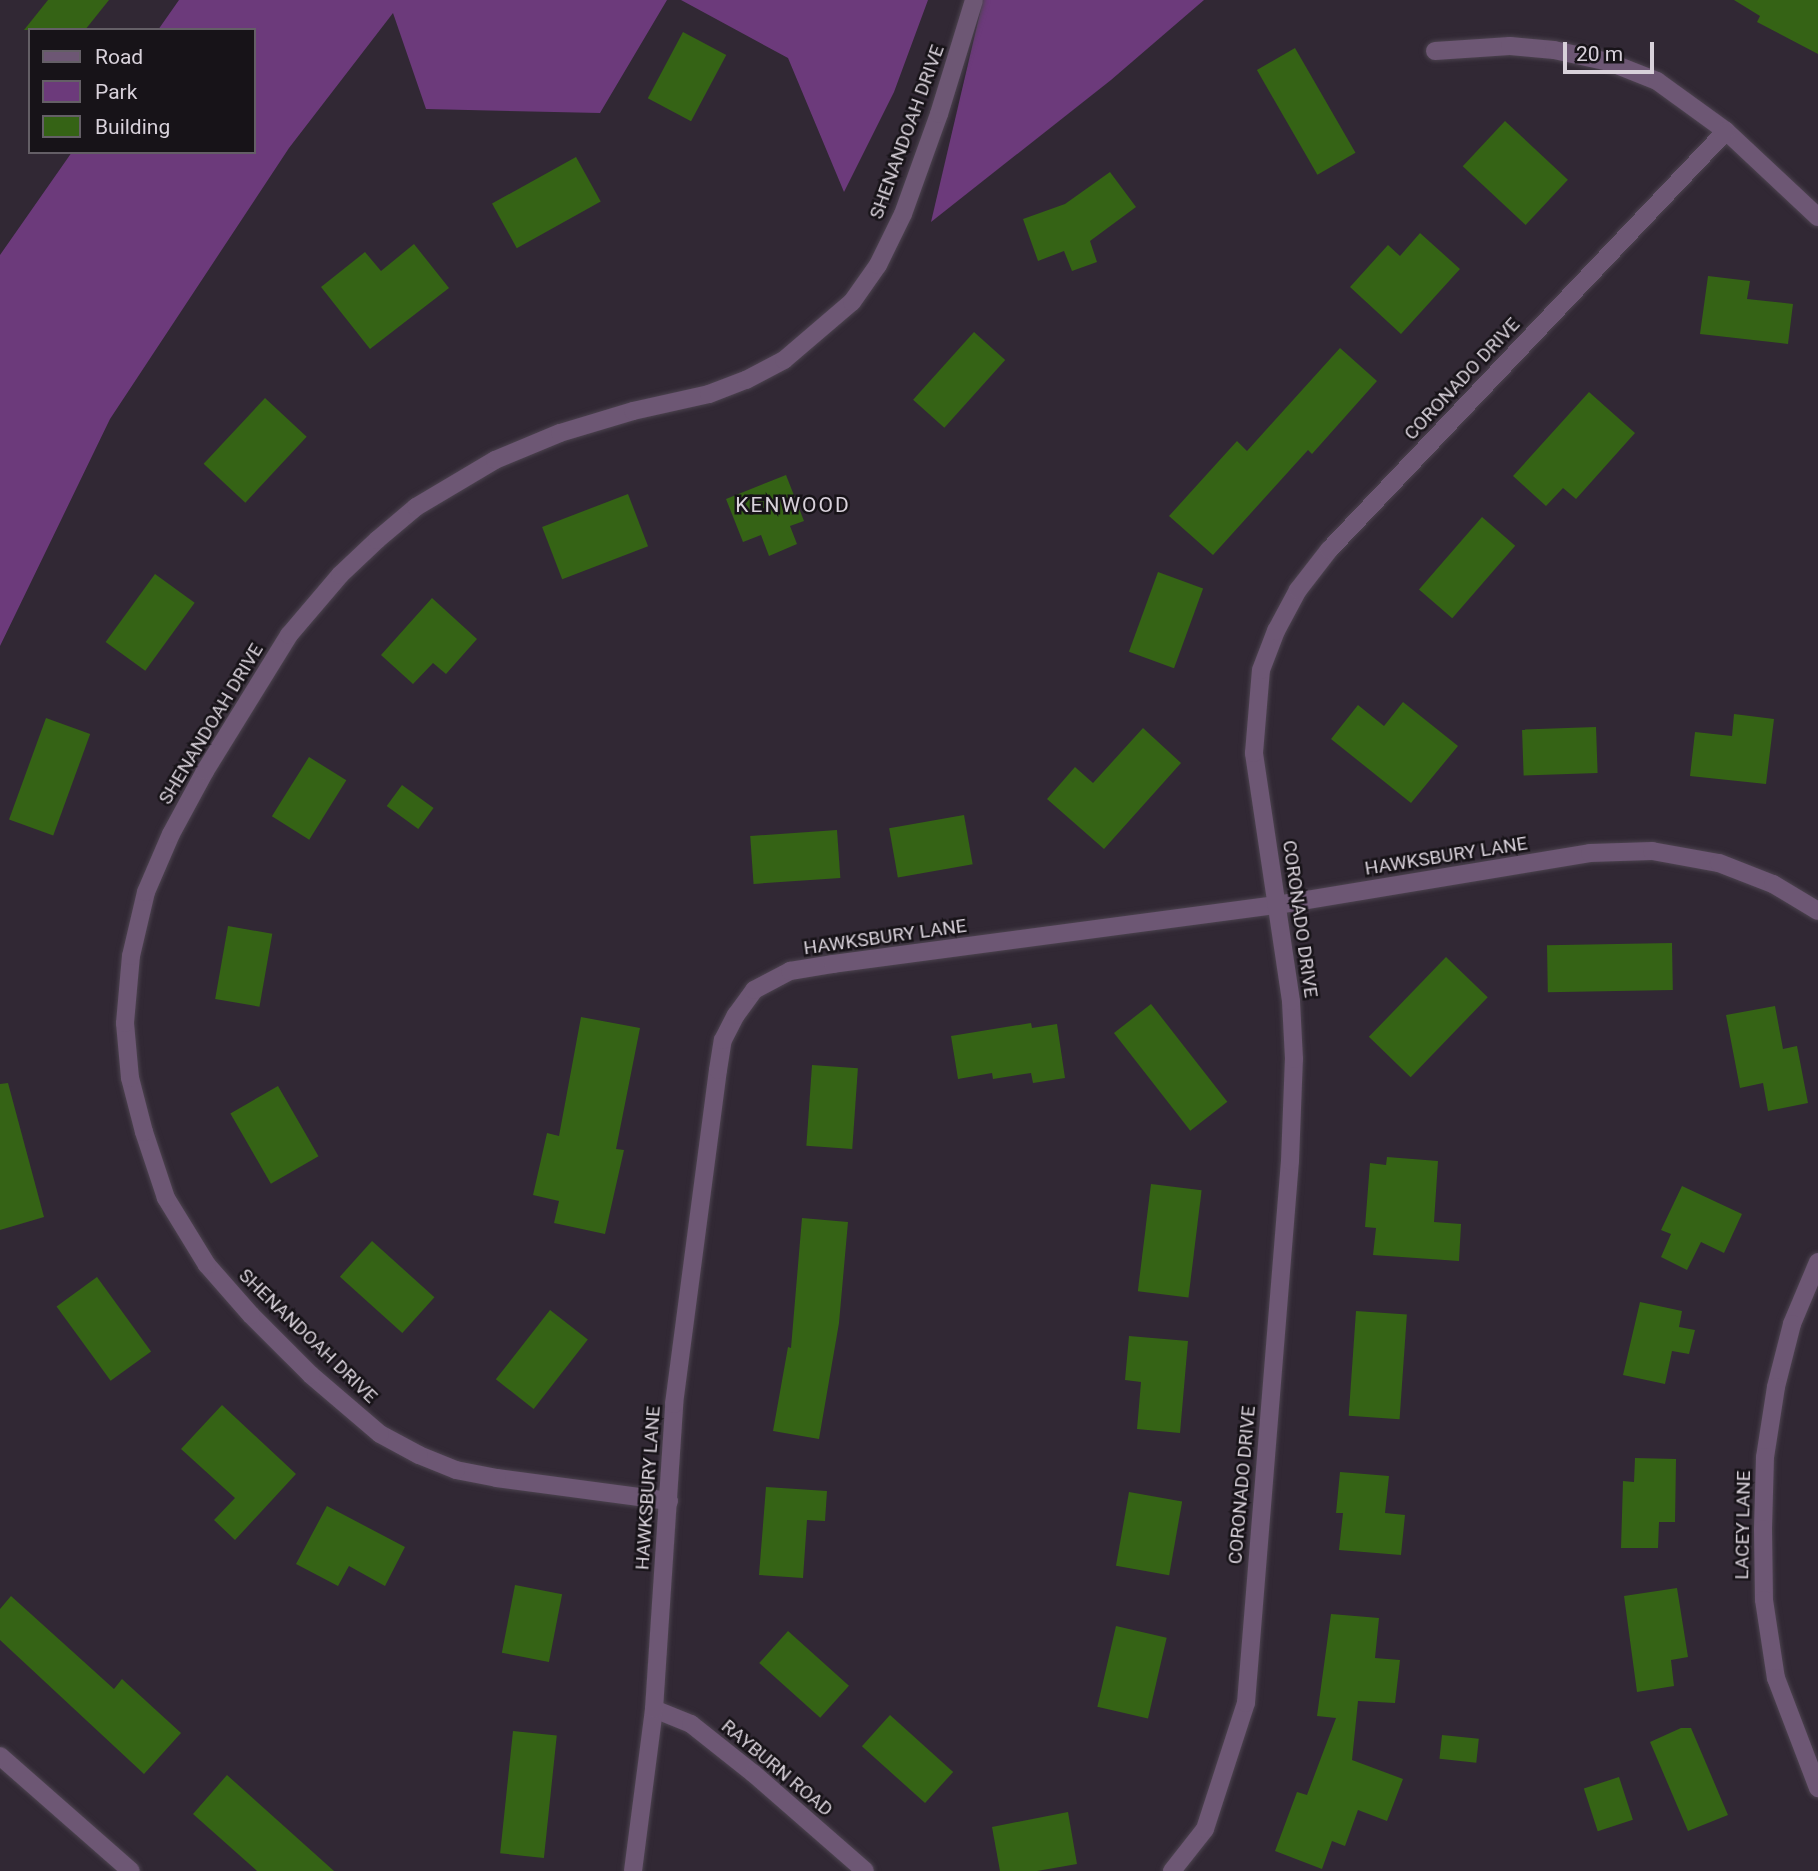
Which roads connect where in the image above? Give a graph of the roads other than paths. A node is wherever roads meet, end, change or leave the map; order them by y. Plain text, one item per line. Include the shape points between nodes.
1 (974, 0) edge
2 (1435, 51) dead end
3 (1726, 131) junction
4 (1818, 217) edge
5 (1277, 905) junction
6 (1818, 911) edge
7 (1818, 1262) edge
8 (669, 1501) junction
9 (654, 1709) junction
10 (0, 1756) edge
11 (1818, 1788) edge
12 (131, 1871) edge
13 (633, 1871) edge
14 (865, 1871) edge
15 (1172, 1871) edge

1 - 8 street, SHENANDOAH DRIVE via 903,214 852,302 784,360 746,380 560,433 495,460 416,507 377,540 289,635 205,771 146,892 131,956 125,1023 130,1078 166,1198 207,1265 251,1315 380,1434 419,1455 456,1470 497,1478
2 - 3 street via 1510,46 1609,62 1657,81
3 - 4 street
3 - 5 street, CORONADO DRIVE via 1329,550 1298,590 1261,670 1255,711 1254,753
5 - 6 street, HAWKSBURY LANE via 1590,853 1652,851 1719,863 1773,884
5 - 8 street, HAWKSBURY LANE via 833,964 790,971 754,990 723,1040 674,1404
5 - 15 street, CORONADO DRIVE via 1291,1000 1291,1123 1246,1703 1205,1829
7 - 11 street, LACEY LANE via 1792,1324 1776,1387 1765,1457 1763,1529 1764,1600 1776,1678
8 - 9 street, HAWKSBURY LANE
9 - 13 street, HAWKSBURY LANE
9 - 14 street, RAYBURN ROAD via 691,1724
10 - 12 street

